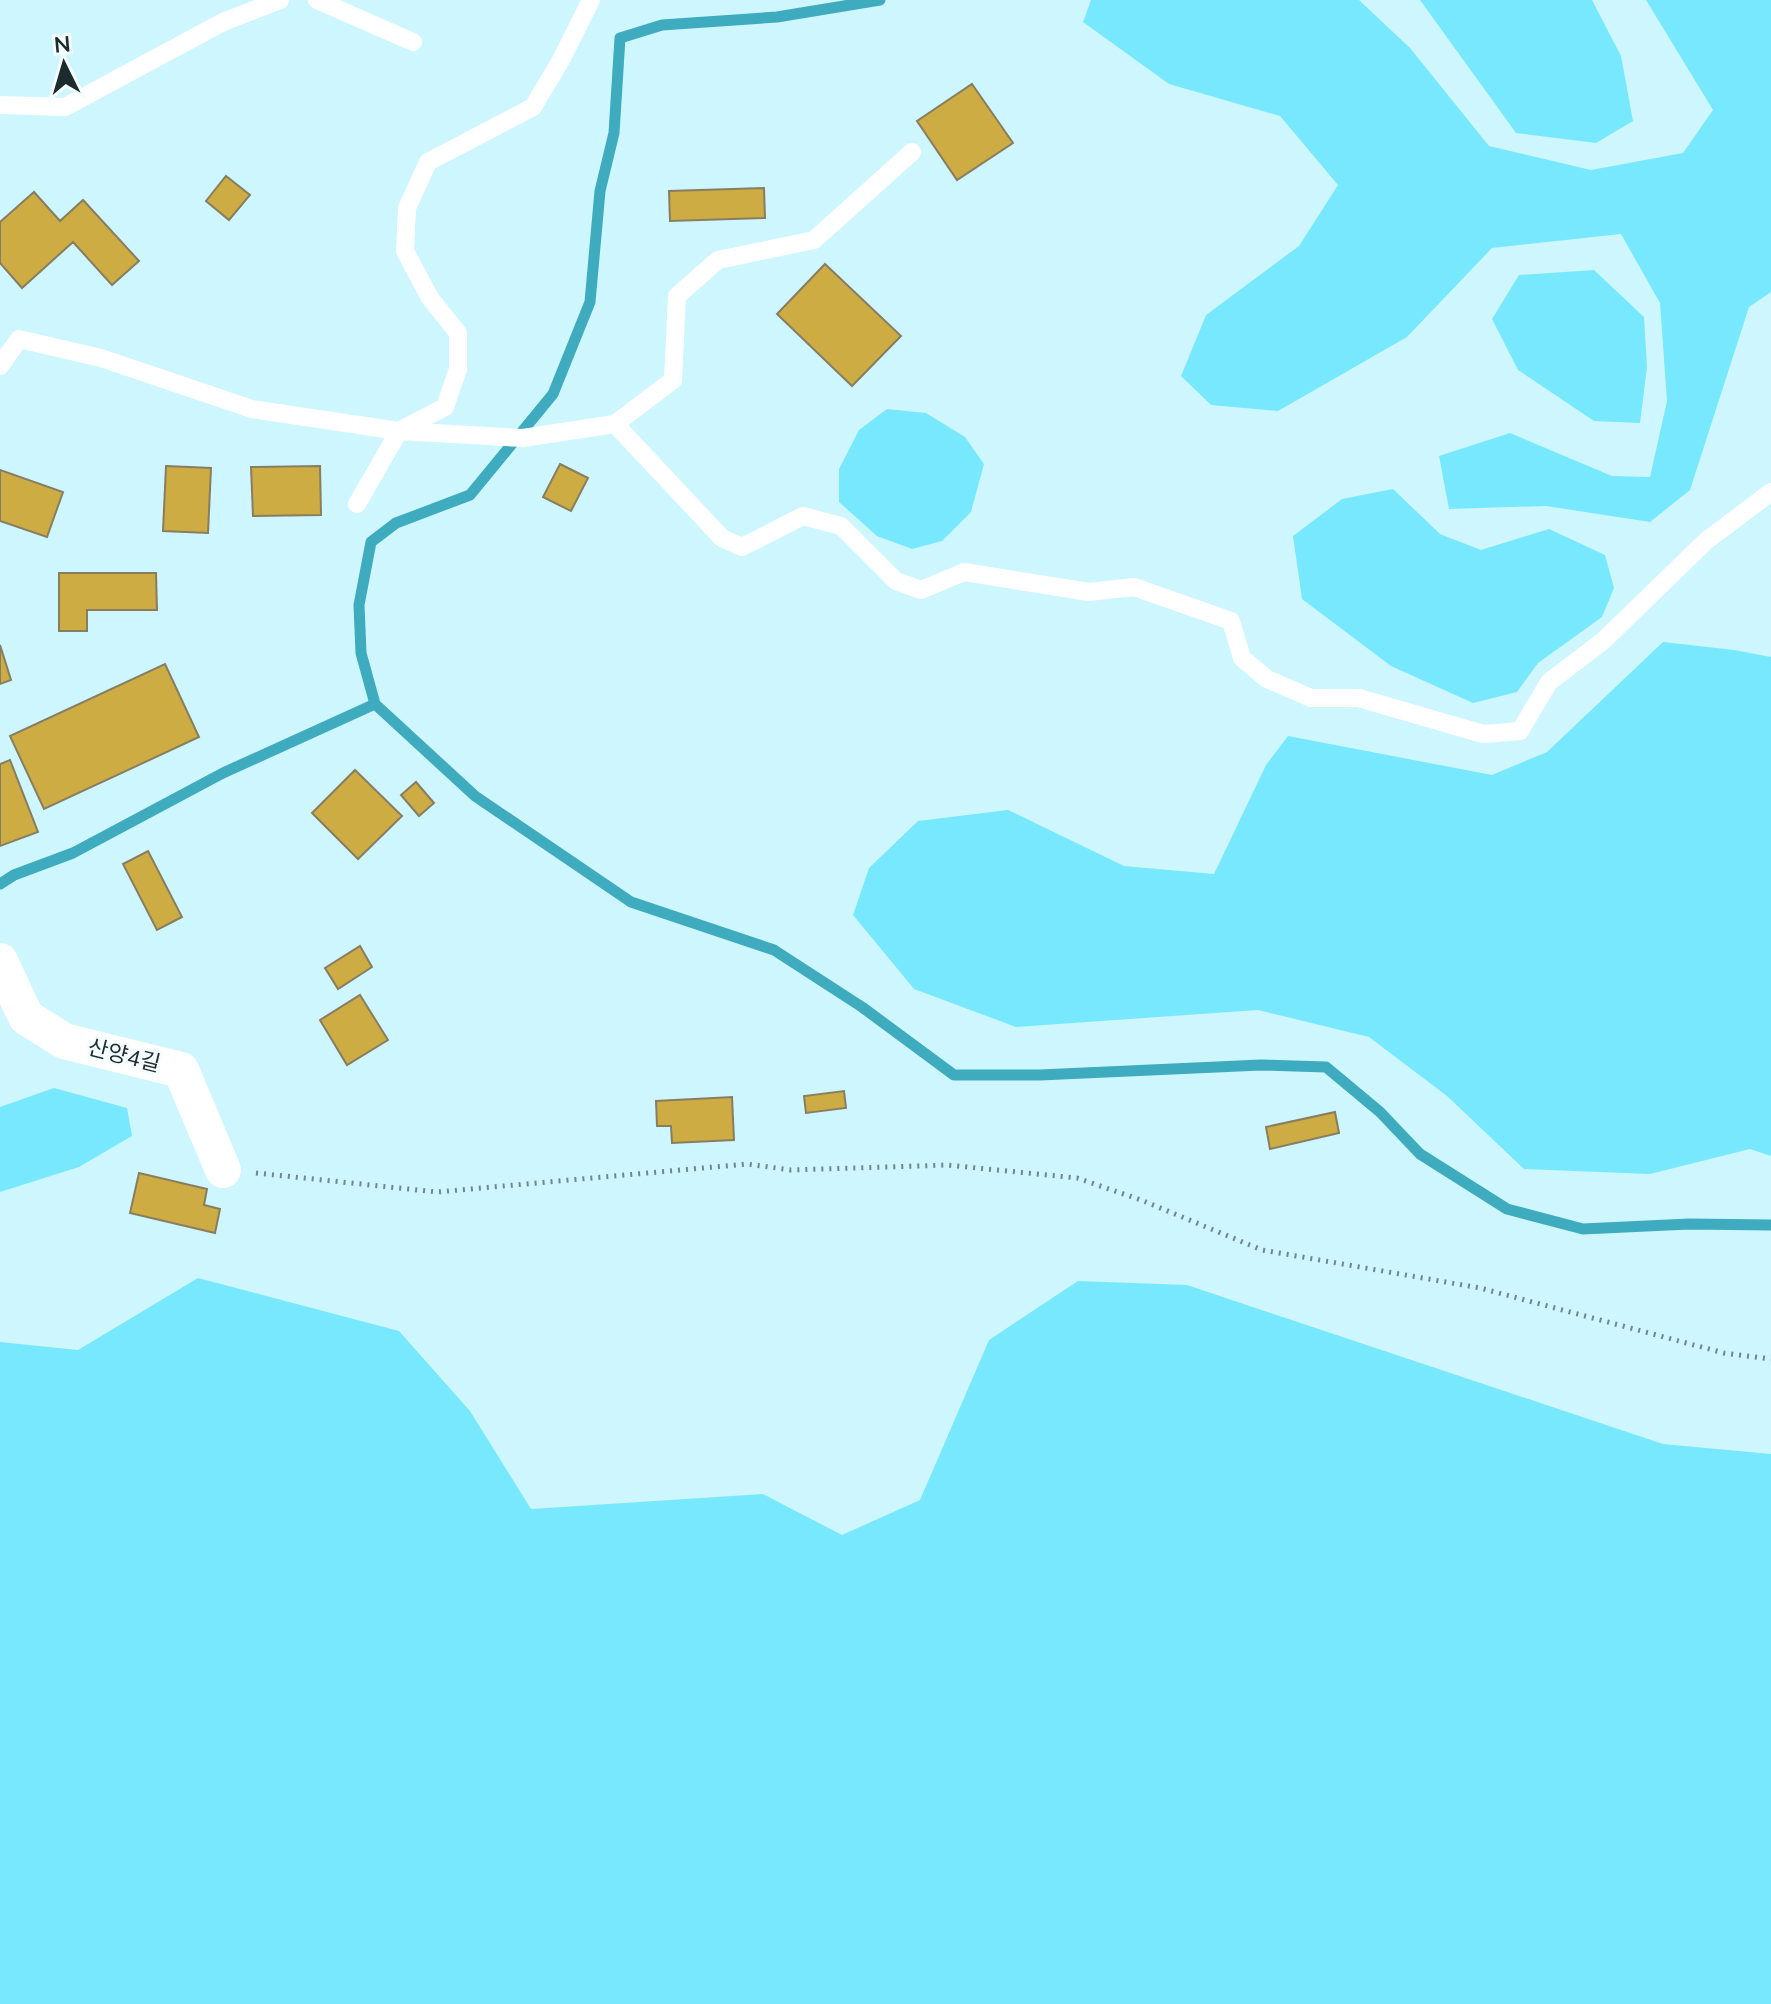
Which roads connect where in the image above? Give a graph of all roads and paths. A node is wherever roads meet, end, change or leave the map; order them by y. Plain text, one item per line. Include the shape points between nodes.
1 (280, 0) edge
2 (317, 0) edge
3 (591, 0) edge
4 (413, 42) dead end
5 (0, 105) edge
6 (912, 152) dead end
7 (0, 366) edge
8 (615, 424) junction
9 (399, 431) junction
10 (1771, 492) edge
11 (357, 504) dead end
12 (0, 961) edge
13 (223, 1170) joint
14 (1771, 1359) edge

1 - 5 lane via 223,22 65,107
2 - 4 lane
3 - 9 lane via 533,107 428,162 407,208 405,251 430,298 458,333 458,369 445,407
6 - 8 lane via 814,240 718,260 677,296 673,380
7 - 9 lane via 19,339 101,358 252,409
8 - 9 lane via 523,438
8 - 10 lane via 722,538 742,547 803,516 841,526 896,581 921,590 964,572 1089,592 1134,587 1231,621 1242,658 1267,679 1311,698 1359,698 1483,734 1520,731 1549,682 1603,641 1706,541
9 - 11 lane
12 - 13 street, 산양4길 via 26,1017 64,1041 181,1070
13 - 14 path via 437,1192 747,1164 791,1170 947,1165 1077,1178 1262,1250 1480,1288 1724,1353

